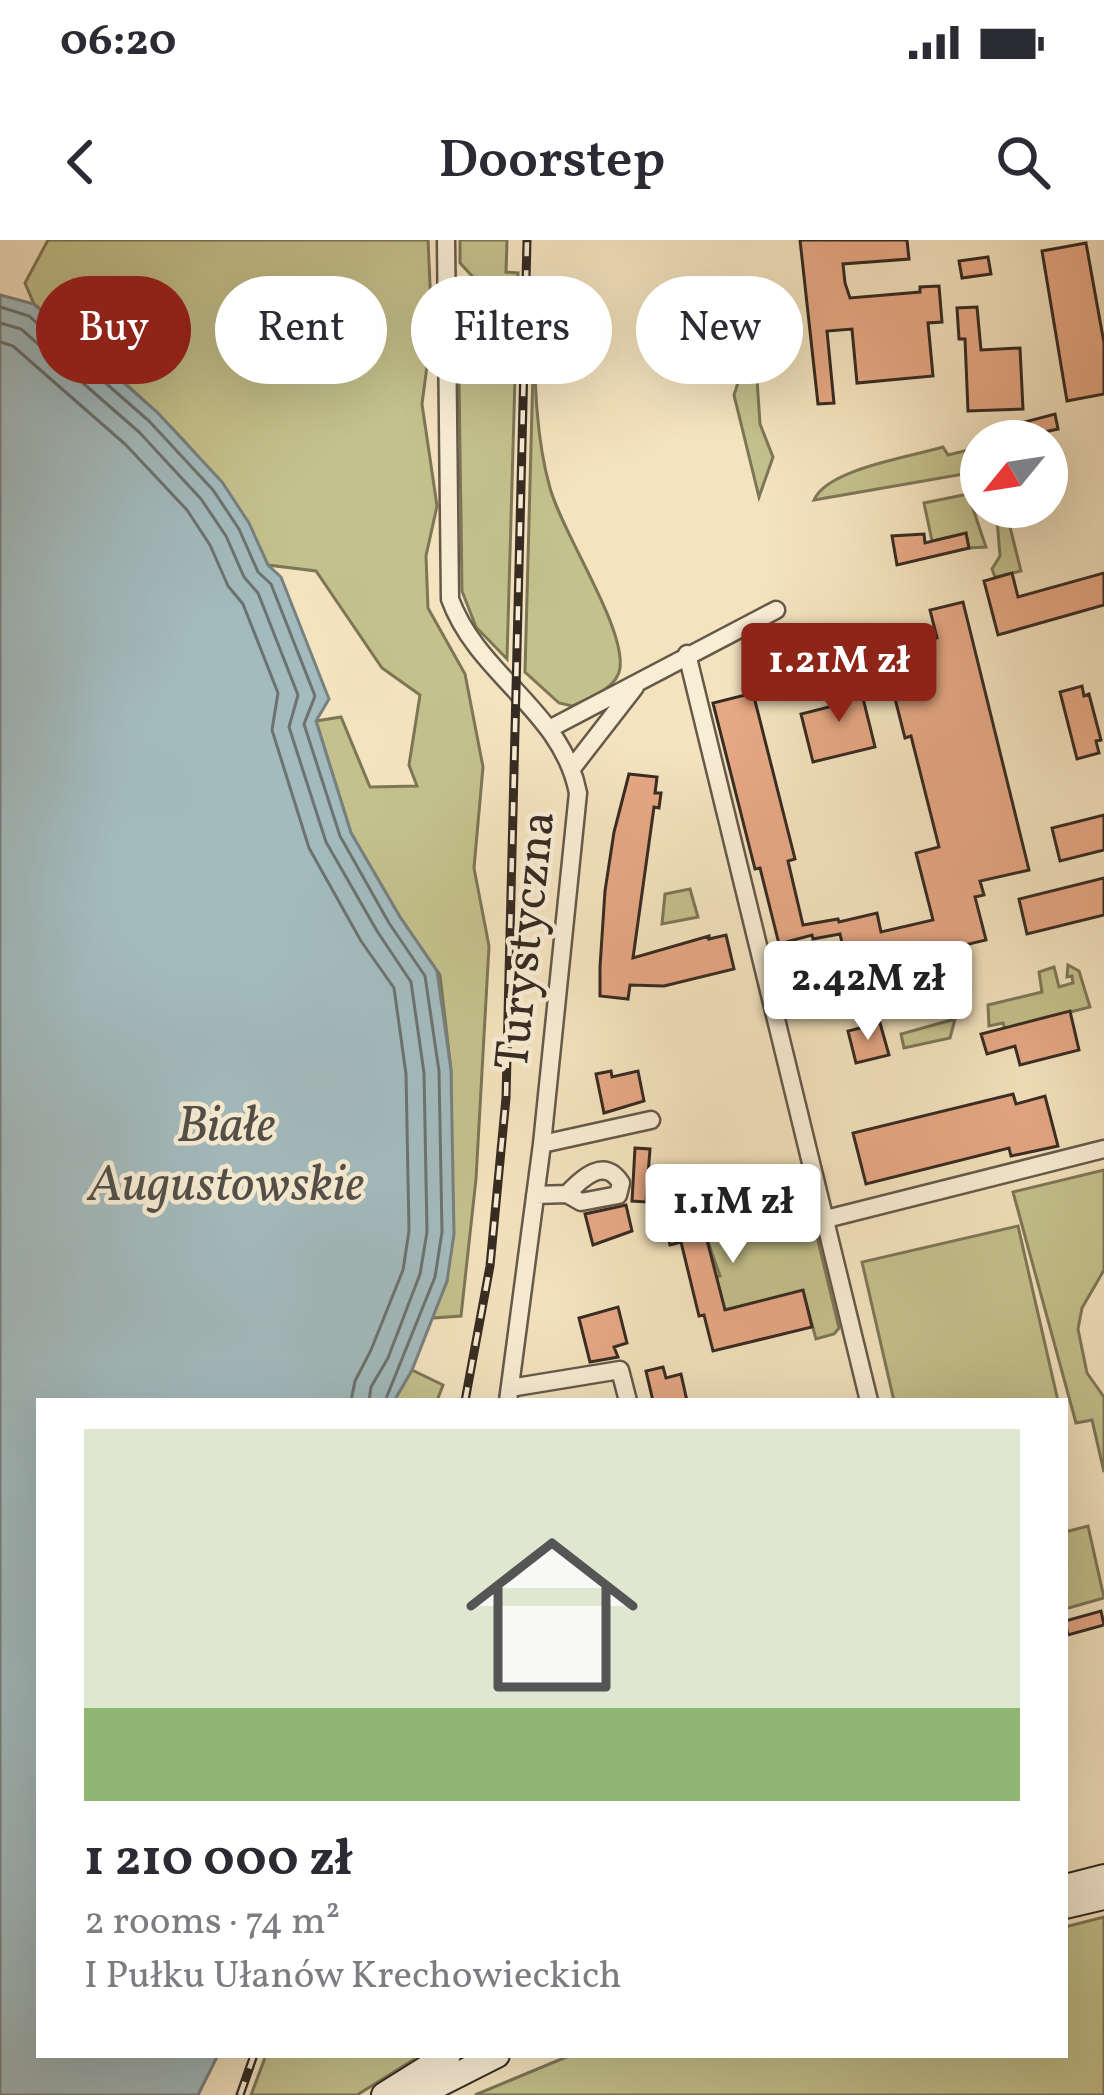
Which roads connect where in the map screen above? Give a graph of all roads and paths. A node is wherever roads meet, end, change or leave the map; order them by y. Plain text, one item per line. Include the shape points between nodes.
1 (446, 240) edge
2 (776, 610) dead end
3 (687, 654) junction
4 (640, 681) junction
5 (551, 728) junction
6 (573, 767) junction
7 (651, 1120) dead end
8 (542, 1144) junction
9 (1104, 1149) edge
10 (567, 1194) dead end
11 (535, 1196) junction
12 (826, 1219) junction
13 (509, 1395) edge
14 (627, 1398) edge
15 (868, 1398) edge
16 (1104, 1877) edge
17 (1068, 1886) edge
18 (1104, 1897) edge
19 (1068, 1905) edge
20 (443, 2058) edge
21 (487, 2058) edge
22 (385, 2095) edge
23 (418, 2095) edge

1 - 5 street, Turystyczna via 450,599 467,638
2 - 3 street
3 - 4 street
3 - 12 street
4 - 5 street
4 - 6 street
5 - 6 street, Turystyczna
6 - 8 street, Turystyczna via 577,817
7 - 8 street
8 - 11 street, Turystyczna
9 - 12 street
10 - 11 street
11 - 13 street, Turystyczna
12 - 15 street
13 - 14 street via 620,1370
16 - 17 main road
18 - 19 main road
20 - 22 main road
21 - 23 main road

